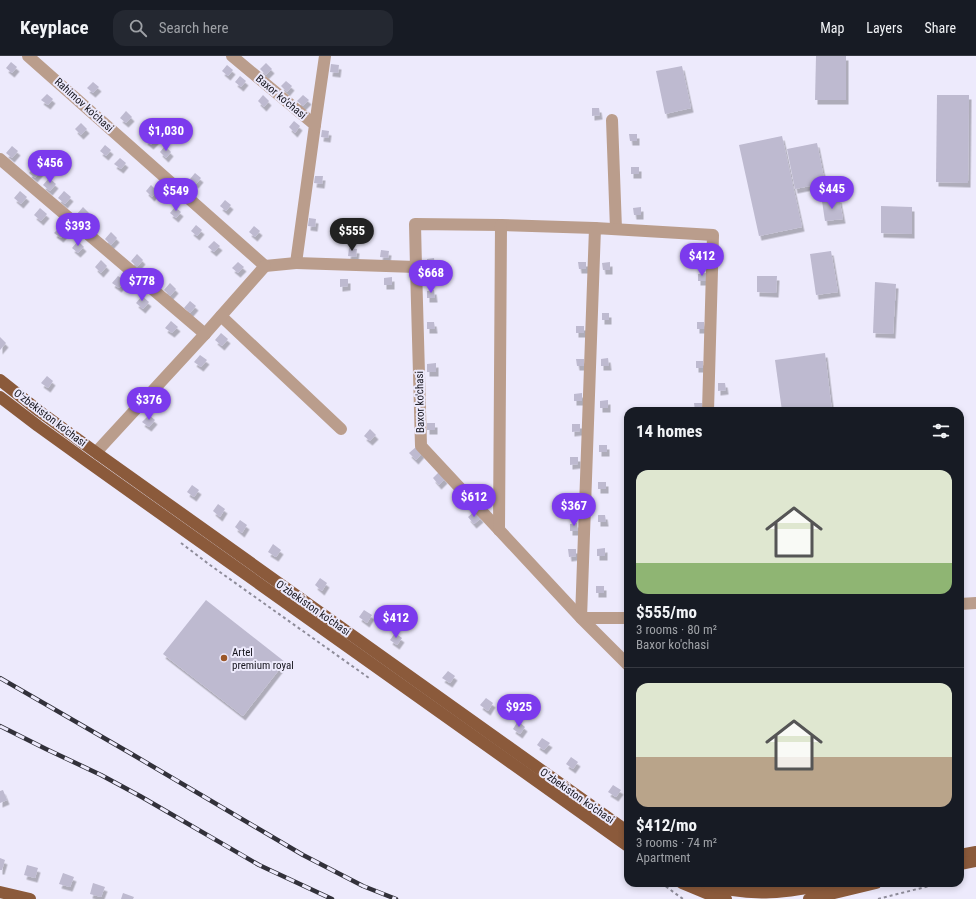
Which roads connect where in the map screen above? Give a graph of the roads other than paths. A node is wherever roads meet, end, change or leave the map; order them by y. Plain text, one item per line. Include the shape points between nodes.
1 (28, 56) edge
2 (232, 56) edge
3 (325, 56) edge
4 (612, 120) dead end
5 (315, 125) junction
6 (0, 159) edge
7 (502, 225) junction
8 (595, 228) junction
9 (616, 229) junction
10 (296, 264) junction
11 (265, 266) junction
12 (416, 267) junction
13 (221, 316) junction
14 (205, 334) junction
15 (0, 380) edge
16 (0, 397) edge
17 (708, 407) edge
18 (341, 429) dead end
19 (98, 454) junction
20 (500, 530) junction
21 (976, 603) edge
22 (964, 604) edge
23 (581, 618) junction
24 (624, 618) edge
25 (624, 661) edge
26 (624, 829) edge
27 (624, 843) edge
28 (976, 852) edge
29 (964, 854) edge
30 (976, 861) edge
31 (964, 863) edge
32 (692, 887) edge
33 (719, 887) edge
34 (816, 887) edge
35 (859, 887) edge
36 (0, 892) edge
37 (30, 899) edge
38 (726, 899) edge
39 (809, 899) edge

1 - 11 street, Rahimov ko'chasi
2 - 5 street, Baxor ko'chasi
3 - 5 street
4 - 9 street
5 - 10 street, Baxor ko'chasi
6 - 14 street
7 - 8 street
7 - 12 street, Baxor ko'chasi via 415,224
7 - 20 street
8 - 9 street
8 - 23 street
9 - 17 street via 714,235
10 - 11 street
10 - 12 street
11 - 13 street
12 - 20 street, Baxor ko'chasi via 421,446
13 - 14 street
13 - 18 street
14 - 19 street via 100,448
15 - 19 main road, O'zbekiston ko'chasi
16 - 27 main road, O'zbekiston ko'chasi
19 - 26 main road, O'zbekiston ko'chasi
20 - 23 street, Baxor ko'chasi
21 - 22 street
23 - 24 street
23 - 25 street, Baxor ko'chasi
28 - 29 main road
30 - 31 main road
32 - 38 main road
33 - 34 main road via 741,894 772,894
35 - 39 main road
36 - 37 main road

